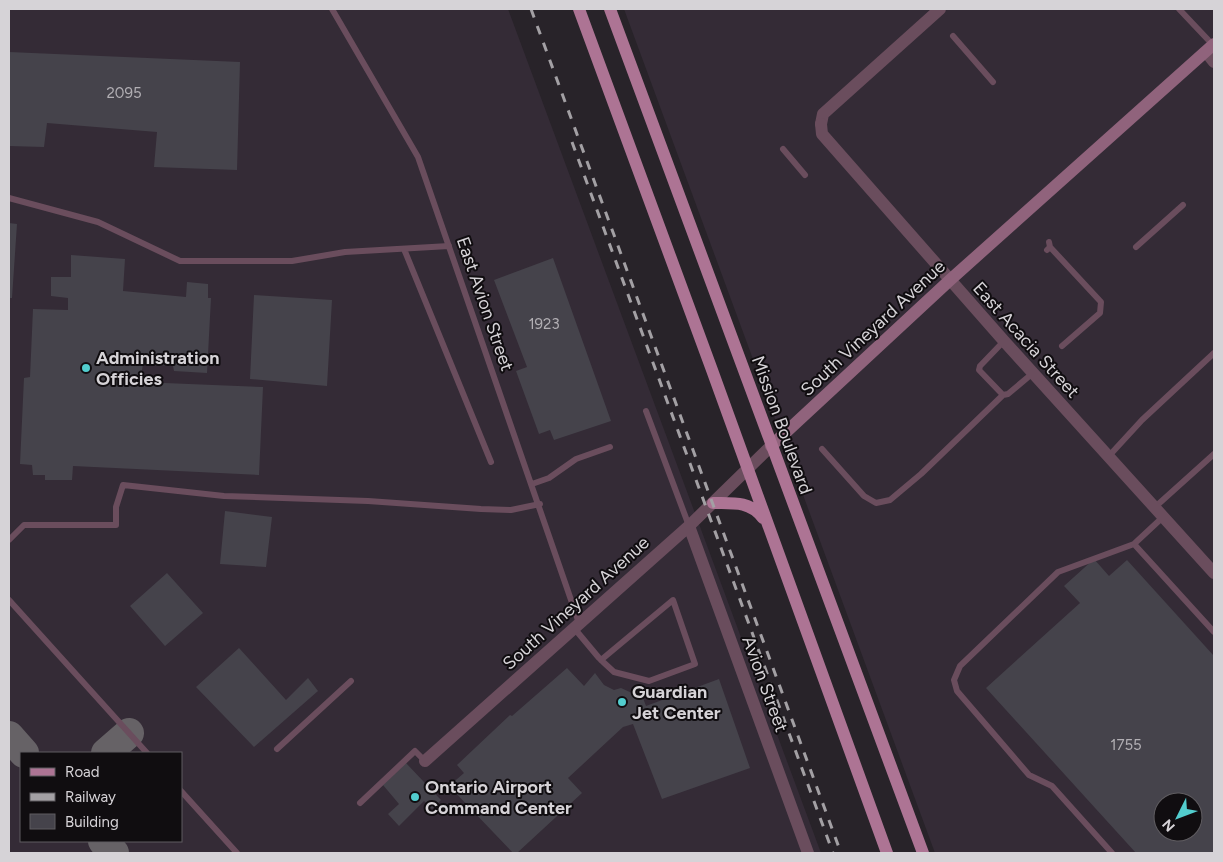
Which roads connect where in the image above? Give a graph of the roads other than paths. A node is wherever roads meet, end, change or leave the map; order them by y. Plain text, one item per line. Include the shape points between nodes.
1 (332, 9) edge
2 (579, 9) edge
3 (610, 9) edge
4 (940, 9) edge
5 (1179, 9) edge
6 (953, 36) dead end
7 (1212, 51) edge
8 (993, 82) dead end
9 (783, 149) dead end
10 (805, 175) dead end
11 (9, 198) edge
12 (1183, 205) dead end
13 (449, 246) junction
14 (1049, 246) dead end
15 (1136, 247) dead end
16 (404, 249) junction
17 (950, 280) junction
18 (1004, 341) junction
19 (1062, 346) dead end
20 (1214, 353) edge
21 (1033, 373) junction
22 (1003, 395) junction
23 (646, 411) dead end
24 (772, 446) junction
25 (610, 447) dead end
26 (822, 448) dead end
27 (1214, 454) edge
28 (1108, 457) junction
29 (491, 462) dead end
30 (747, 471) junction
31 (532, 484) junction
32 (713, 503) junction
33 (540, 504) junction
34 (1158, 512) junction
35 (766, 522) junction
36 (689, 526) junction
37 (9, 540) edge
38 (1134, 544) junction
39 (1214, 574) edge
40 (9, 600) edge
41 (1214, 620) edge
42 (577, 625) junction
43 (1208, 626) junction
44 (1214, 632) edge
45 (601, 660) junction
46 (351, 681) dead end
47 (277, 749) dead end
48 (146, 752) edge
49 (425, 761) joint
50 (182, 793) edge
51 (360, 802) dead end
52 (237, 853) edge
53 (808, 853) edge
54 (886, 853) edge
55 (924, 853) edge
56 (1112, 853) edge

1 - 13 lane, East Avion Street via 418,157
2 - 30 main road
3 - 24 main road, Mission Boulevard
4 - 17 street, East Acacia Street via 823,114 820,124 822,134
5 - 7 lane
6 - 8 lane
7 - 17 main road, South Vineyard Avenue
9 - 10 lane
11 - 16 lane via 98,222 180,261 292,261 345,252
12 - 15 lane
13 - 16 lane
13 - 31 lane, East Avion Street
14 - 19 lane via 1101,302 1102,308
16 - 29 lane
17 - 18 street, East Acacia Street
17 - 24 main road, South Vineyard Avenue
18 - 21 street, East Acacia Street
18 - 22 lane via 979,370
20 - 28 lane via 1142,420
21 - 22 lane
21 - 28 street, East Acacia Street
22 - 26 lane via 890,500 876,503 864,496
23 - 36 lane
24 - 30 street, South Vineyard Avenue
24 - 55 main road, Mission Boulevard
25 - 31 lane via 576,459 549,478
27 - 34 lane
28 - 34 street, East Acacia Street
30 - 32 street, South Vineyard Avenue
30 - 35 main road
31 - 33 lane, East Avion Street
32 - 35 main road via 732,502 752,507
32 - 36 street, South Vineyard Avenue
33 - 37 lane via 511,510 481,509 222,496 123,484 116,507 116,525 24,525
33 - 42 lane, East Avion Street
34 - 38 lane
34 - 39 street, East Acacia Street
35 - 54 main road
36 - 42 street, South Vineyard Avenue
36 - 53 street, Avion Street
38 - 43 lane
38 - 56 lane via 1058,572 960,666 954,680 956,691 1029,775 1052,786
40 - 48 lane
41 - 43 lane
42 - 45 lane
42 - 49 street, South Vineyard Avenue
43 - 44 lane
45 - 45 lane via 614,672 648,681 695,664 673,600
46 - 47 lane
49 - 51 lane via 415,751
50 - 52 lane

